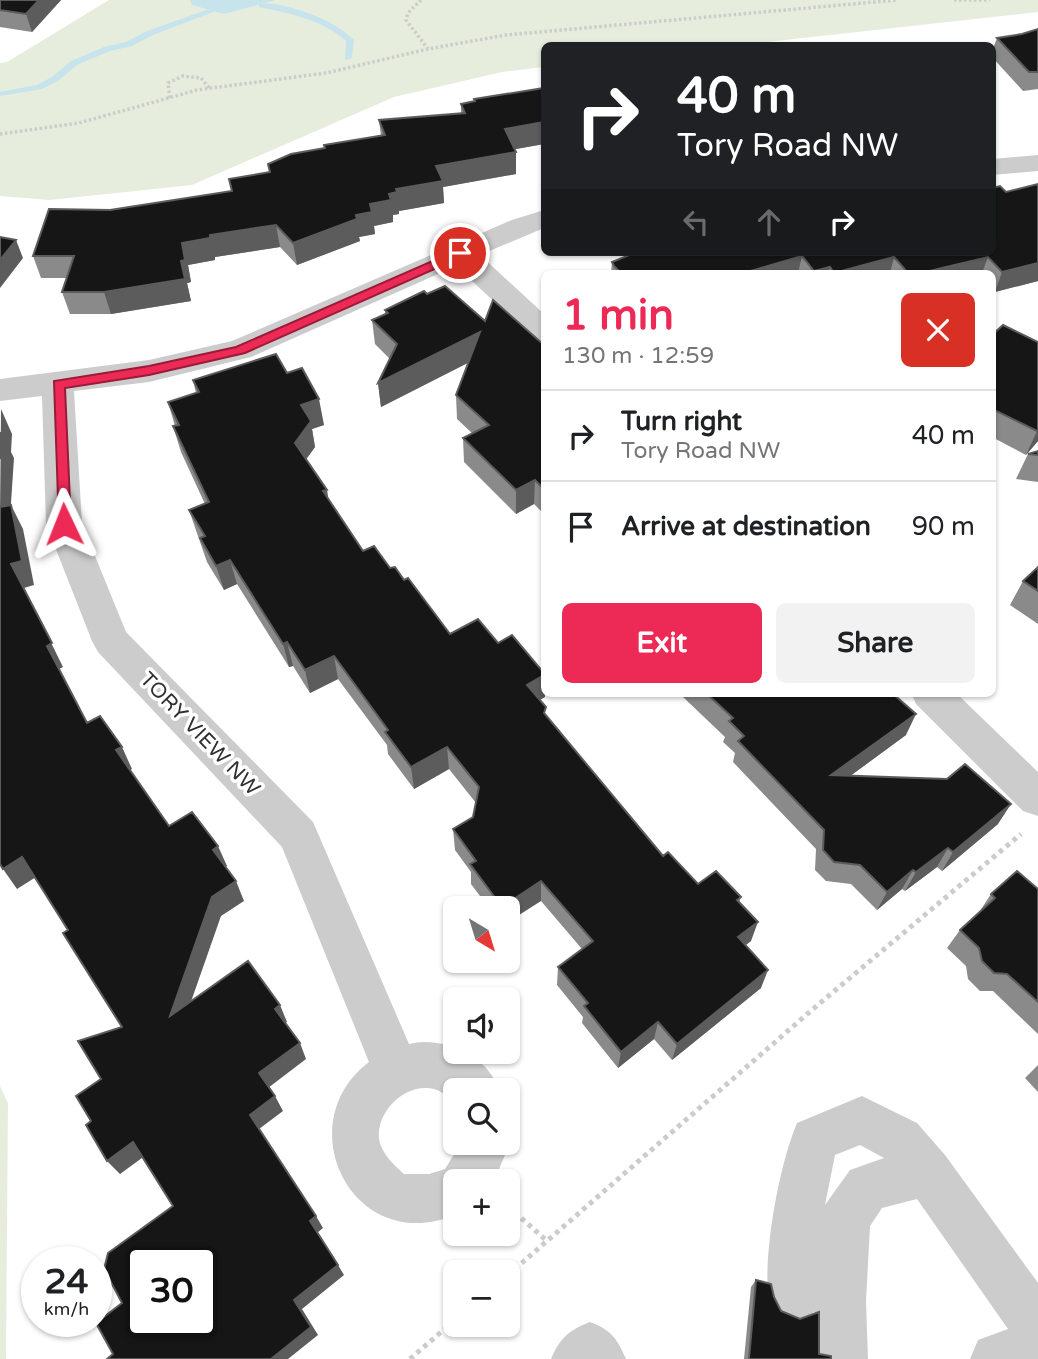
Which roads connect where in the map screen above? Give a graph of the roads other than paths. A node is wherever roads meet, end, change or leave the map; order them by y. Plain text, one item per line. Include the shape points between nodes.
1 (1038, 163) edge
2 (996, 167) edge
3 (541, 220) edge
4 (460, 253) junction
5 (541, 328) edge
6 (58, 384) junction
7 (0, 390) edge
8 (933, 697) edge
9 (1033, 813) edge
10 (396, 1070) junction
11 (463, 1078) edge
12 (928, 1172) junction
13 (443, 1195) edge
14 (794, 1297) dead end
15 (1038, 1327) edge
16 (1038, 1348) edge
17 (578, 1359) edge
18 (599, 1359) edge
19 (841, 1359) edge
20 (997, 1359) edge

1 - 2 street
3 - 4 street
4 - 5 street
4 - 6 street via 240,350 149,371
6 - 7 street
6 - 10 street, TORY VIEW NW via 64,524 111,641 298,835
8 - 9 street
10 - 11 street via 415,1064 437,1065
10 - 13 street via 362,1101 355,1147 371,1180 389,1194 412,1201
12 - 14 street via 900,1140 862,1120 814,1140 797,1222
12 - 15 street
12 - 19 street via 867,1187 845,1218
16 - 20 street
17 - 18 street via 590,1348

